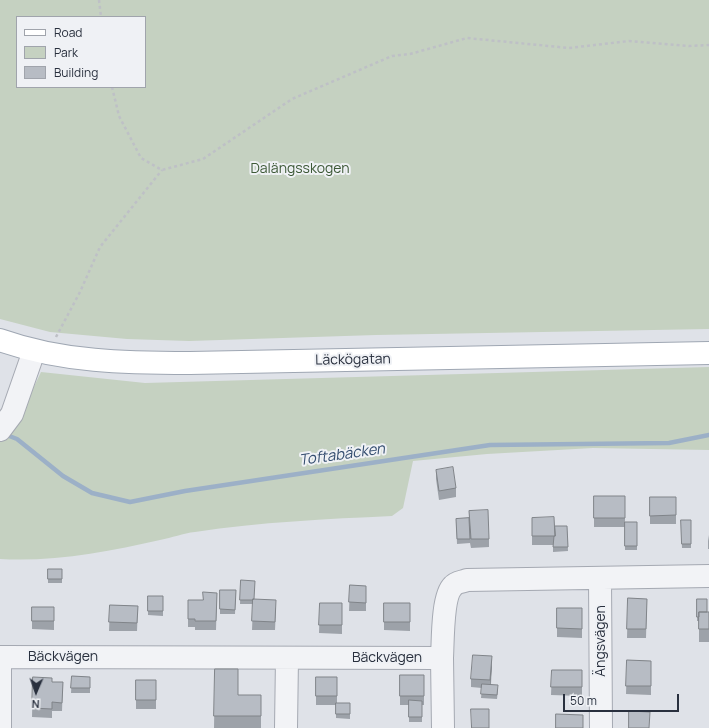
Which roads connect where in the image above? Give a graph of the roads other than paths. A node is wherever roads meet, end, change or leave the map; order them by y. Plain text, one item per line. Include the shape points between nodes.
1 (0, 340) edge
2 (42, 352) junction
3 (709, 354) edge
4 (0, 430) edge
5 (709, 576) edge
6 (600, 579) junction
7 (0, 657) edge
8 (287, 658) junction
9 (442, 658) junction
10 (0, 728) edge
11 (286, 728) edge
12 (443, 728) edge
13 (601, 728) edge

1 - 2 main road, Läckögatan
2 - 3 main road, Läckögatan via 88,360 190,364
2 - 4 street via 12,414
5 - 6 street, Bäckvägen
6 - 9 street, Bäckvägen via 467,580 452,586 448,593
6 - 13 street, Ängsvägen
7 - 8 street, Bäckvägen
7 - 10 street
8 - 9 street, Bäckvägen
8 - 11 street
9 - 12 street

